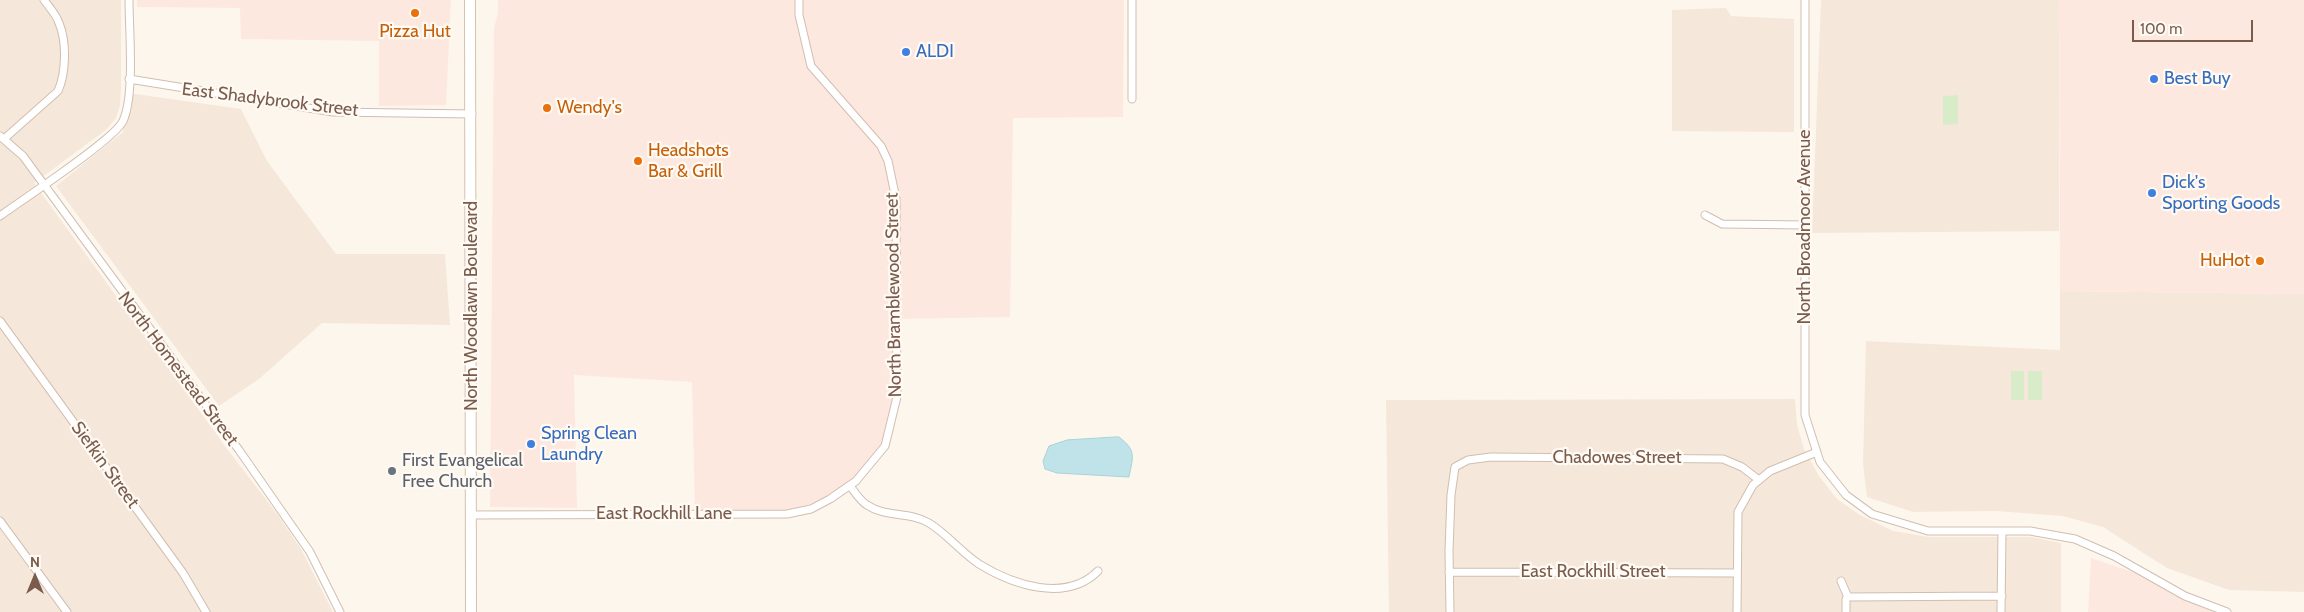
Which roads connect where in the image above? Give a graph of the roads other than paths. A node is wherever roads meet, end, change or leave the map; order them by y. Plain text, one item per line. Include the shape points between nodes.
1 (44, 0) edge
2 (129, 0) edge
3 (470, 0) edge
4 (799, 0) edge
5 (1132, 0) edge
6 (1805, 0) edge
7 (129, 79) junction
8 (1132, 99) dead end
9 (472, 114) junction
10 (2, 138) edge
11 (43, 184) junction
12 (0, 216) edge
13 (1705, 216) dead end
14 (1806, 225) junction
15 (0, 321) edge
16 (1816, 452) junction
17 (1760, 480) junction
18 (850, 486) junction
19 (471, 515) junction
20 (0, 521) edge
21 (2002, 531) junction
22 (1098, 571) dead end
23 (1449, 572) junction
24 (1737, 572) junction
25 (1841, 581) dead end
26 (2002, 596) junction
27 (1848, 597) junction
28 (67, 612) edge
29 (206, 612) edge
30 (340, 612) edge
31 (471, 612) edge
32 (1450, 612) edge
33 (1737, 612) edge
34 (1846, 612) edge
35 (2001, 612) edge
36 (2227, 612) edge

1 - 10 street via 56,16 62,34 63,81 58,91
2 - 7 street
3 - 9 main road, North Woodlawn Boulevard
4 - 18 street, North Bramblewood Street via 799,15 811,66 881,146 888,161 896,199 897,397 885,446
5 - 8 street
6 - 14 street, North Broadmoor Avenue
7 - 9 street, East Shadybrook Street via 333,112
7 - 11 street via 123,122
9 - 19 main road, North Woodlawn Boulevard
10 - 11 street, North Homestead Street via 23,156
11 - 12 street
11 - 30 street, North Homestead Street via 310,552
13 - 14 street via 1722,224
14 - 16 street, North Broadmoor Avenue via 1805,415
15 - 29 street, Siefkin Street via 183,573
16 - 17 street via 1770,471
16 - 21 street via 1846,495 1872,514 1928,531
17 - 23 street, Chadowes Street via 1742,467 1715,458 1468,460 1455,467
17 - 24 street via 1753,485 1738,512
18 - 19 street, East Rockhill Lane via 811,508 787,514
18 - 22 street via 873,509 914,516 928,522 979,564 1024,584 1066,589 1080,584
19 - 31 main road, North Woodlawn Boulevard
20 - 28 street
21 - 26 street
21 - 36 street via 2030,531 2075,539 2114,556 2185,596
23 - 24 street, East Rockhill Street
23 - 32 street
24 - 33 street
25 - 27 street
26 - 27 street
26 - 35 street
27 - 34 street

